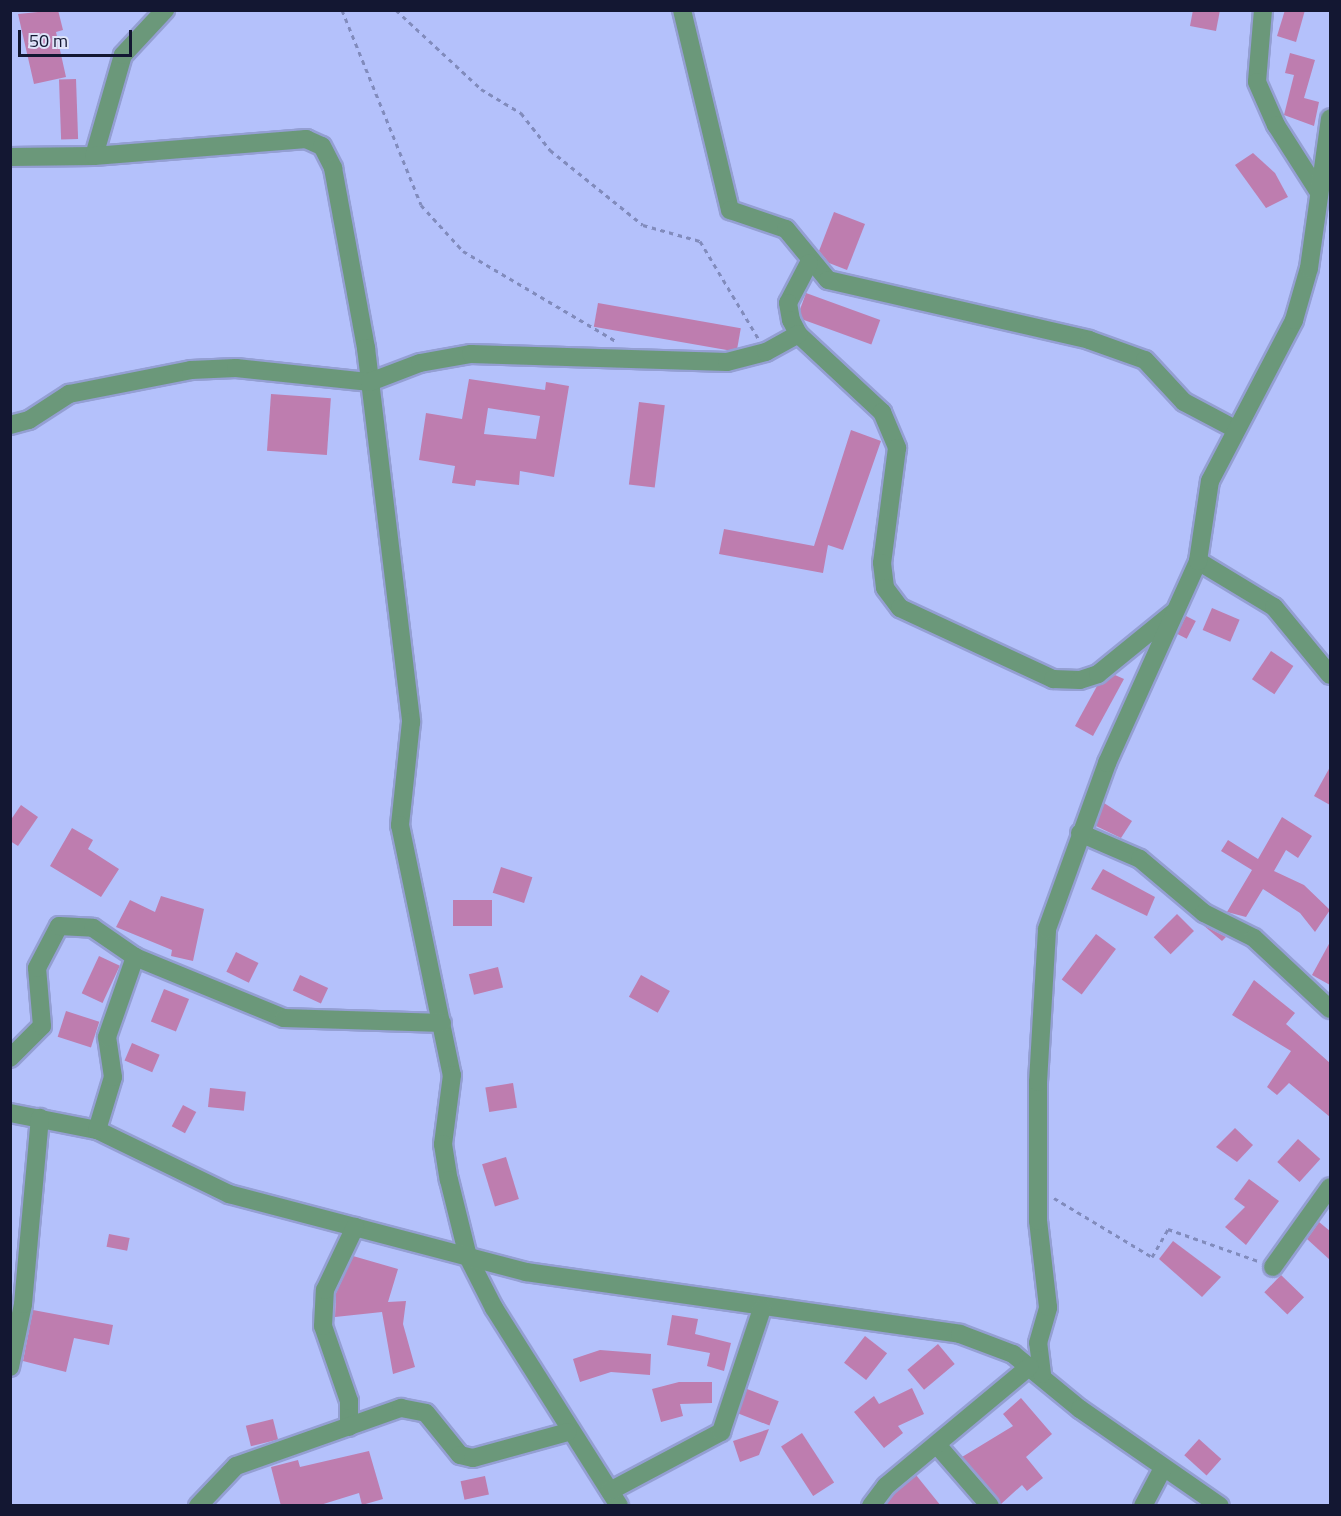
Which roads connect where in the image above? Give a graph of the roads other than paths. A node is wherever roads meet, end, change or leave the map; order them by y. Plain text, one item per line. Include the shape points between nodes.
1 (165, 10) edge
2 (682, 10) edge
3 (1263, 10) edge
4 (1330, 118) edge
5 (1323, 153) junction
6 (94, 156) junction
7 (10, 157) edge
8 (1299, 160) junction
9 (1318, 191) junction
10 (809, 263) junction
11 (798, 334) junction
12 (370, 382) junction
13 (10, 425) edge
14 (1235, 429) junction
15 (1198, 561) junction
16 (1175, 612) junction
17 (1330, 675) edge
18 (1080, 833) junction
19 (135, 957) junction
20 (1330, 1009) edge
21 (442, 1023) junction
22 (10, 1058) edge
23 (10, 1113) edge
24 (40, 1118) junction
25 (98, 1130) junction
26 (1330, 1186) edge
27 (355, 1227) junction
28 (468, 1257) junction
29 (1274, 1267) road end
30 (762, 1309) junction
31 (1038, 1343) junction
32 (1013, 1354) junction
33 (10, 1367) edge
34 (1036, 1370) junction
35 (349, 1427) junction
36 (568, 1432) junction
37 (938, 1446) junction
38 (1163, 1468) junction
39 (615, 1498) edge
40 (198, 1506) edge
41 (871, 1506) edge
42 (990, 1506) edge
43 (1143, 1506) edge
44 (1220, 1506) edge

1 - 6 street via 123,55
2 - 10 street via 723,195 740,217 786,229
3 - 8 street via 1257,82 1276,125
4 - 5 street
5 - 8 street
5 - 9 street
6 - 7 street
6 - 12 street via 306,139 322,146 333,168
8 - 9 street
9 - 14 street via 1309,268 1294,320
10 - 11 street via 788,303
10 - 14 street via 828,280 1111,346 1145,360 1184,402
11 - 12 street via 766,352 727,362 471,354 420,363
11 - 16 street via 882,412 892,430 897,448 882,563 885,588 900,608 1053,679 1080,680 1098,674
12 - 13 street via 236,368 191,370 69,394 29,420
12 - 21 street via 411,722 400,825
14 - 15 street via 1203,503
15 - 16 street
15 - 17 street via 1274,608
16 - 18 street
18 - 20 street via 1140,859 1204,913 1254,938
18 - 31 street via 1047,928 1038,1189 1048,1307
19 - 21 street via 285,1018
19 - 22 street via 93,928 59,926 37,968 42,1026
19 - 25 street via 107,1037 112,1077
21 - 28 street via 452,1076 443,1144
23 - 24 street
24 - 25 street
24 - 33 street via 23,1304
25 - 27 street via 229,1194
26 - 29 street
27 - 28 street
27 - 35 street via 326,1290 323,1326 349,1401
28 - 30 street via 570,1280
28 - 36 street
30 - 32 street via 960,1334
30 - 39 street via 721,1432
31 - 32 street
31 - 34 street
32 - 34 street
34 - 37 street
34 - 38 street via 1080,1409
35 - 36 street via 416,1409 460,1455 479,1458
35 - 40 street via 236,1466
36 - 39 street
37 - 41 street via 886,1486
37 - 42 street
38 - 43 street
38 - 44 street

